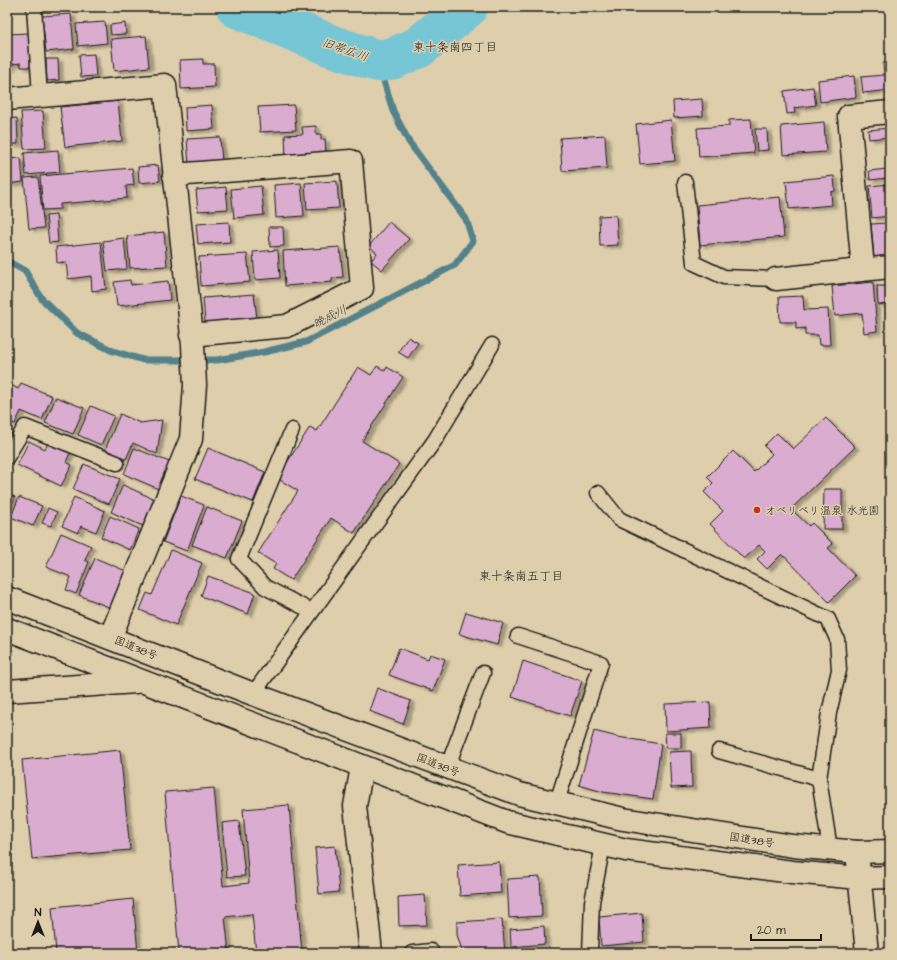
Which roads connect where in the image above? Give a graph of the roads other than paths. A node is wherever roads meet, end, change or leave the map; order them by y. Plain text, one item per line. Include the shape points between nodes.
1 (34, 7) edge
2 (40, 96) junction
3 (7, 99) edge
4 (890, 112) edge
5 (174, 175) junction
6 (685, 182) dead end
7 (890, 267) edge
8 (863, 269) junction
9 (776, 279) joint
10 (192, 340) junction
11 (492, 345) dead end
12 (292, 430) dead end
13 (7, 457) edge
14 (117, 463) dead end
15 (598, 494) dead end
16 (7, 598) edge
17 (311, 611) junction
18 (7, 629) edge
19 (518, 636) dead end
20 (110, 638) junction
21 (483, 673) dead end
22 (141, 682) junction
23 (7, 691) edge
24 (253, 694) junction
25 (719, 751) dead end
26 (362, 767) junction
27 (447, 768) junction
28 (819, 779) junction
29 (556, 805) junction
30 (603, 845) junction
31 (830, 849) junction
32 (890, 851) edge
33 (858, 852) junction
34 (890, 877) edge
35 (860, 878) junction
36 (371, 953) edge
37 (412, 953) edge
38 (431, 953) edge
39 (590, 953) edge
40 (867, 953) edge

1 - 2 lane
2 - 3 main road
2 - 5 main road via 165,85
4 - 8 main road via 849,116
5 - 10 main road
5 - 10 main road via 351,161 362,288 288,326
6 - 9 lane via 694,263 724,278
7 - 8 main road
8 - 9 main road
10 - 20 main road via 196,385 191,439
11 - 17 lane via 435,440
12 - 17 lane via 239,559 265,587
13 - 14 lane via 25,427
15 - 28 lane via 619,518 828,619 837,640 839,670 829,713
16 - 20 main road, 国道38号
17 - 24 lane
18 - 22 main road
19 - 29 lane via 601,663
20 - 24 main road, 国道38号
21 - 27 lane
22 - 23 main road
22 - 26 main road
24 - 27 main road, 国道38号
25 - 28 lane
26 - 30 main road via 507,822
26 - 36 main road via 355,806
27 - 29 main road, 国道38号
28 - 31 lane
29 - 31 main road, 国道38号 via 623,820 793,846
30 - 35 main road via 792,872
30 - 39 lane via 592,902
31 - 33 main road, 国道38号
32 - 33 main road, 国道38号
33 - 35 main road
34 - 35 main road
35 - 40 main road
37 - 38 lane

